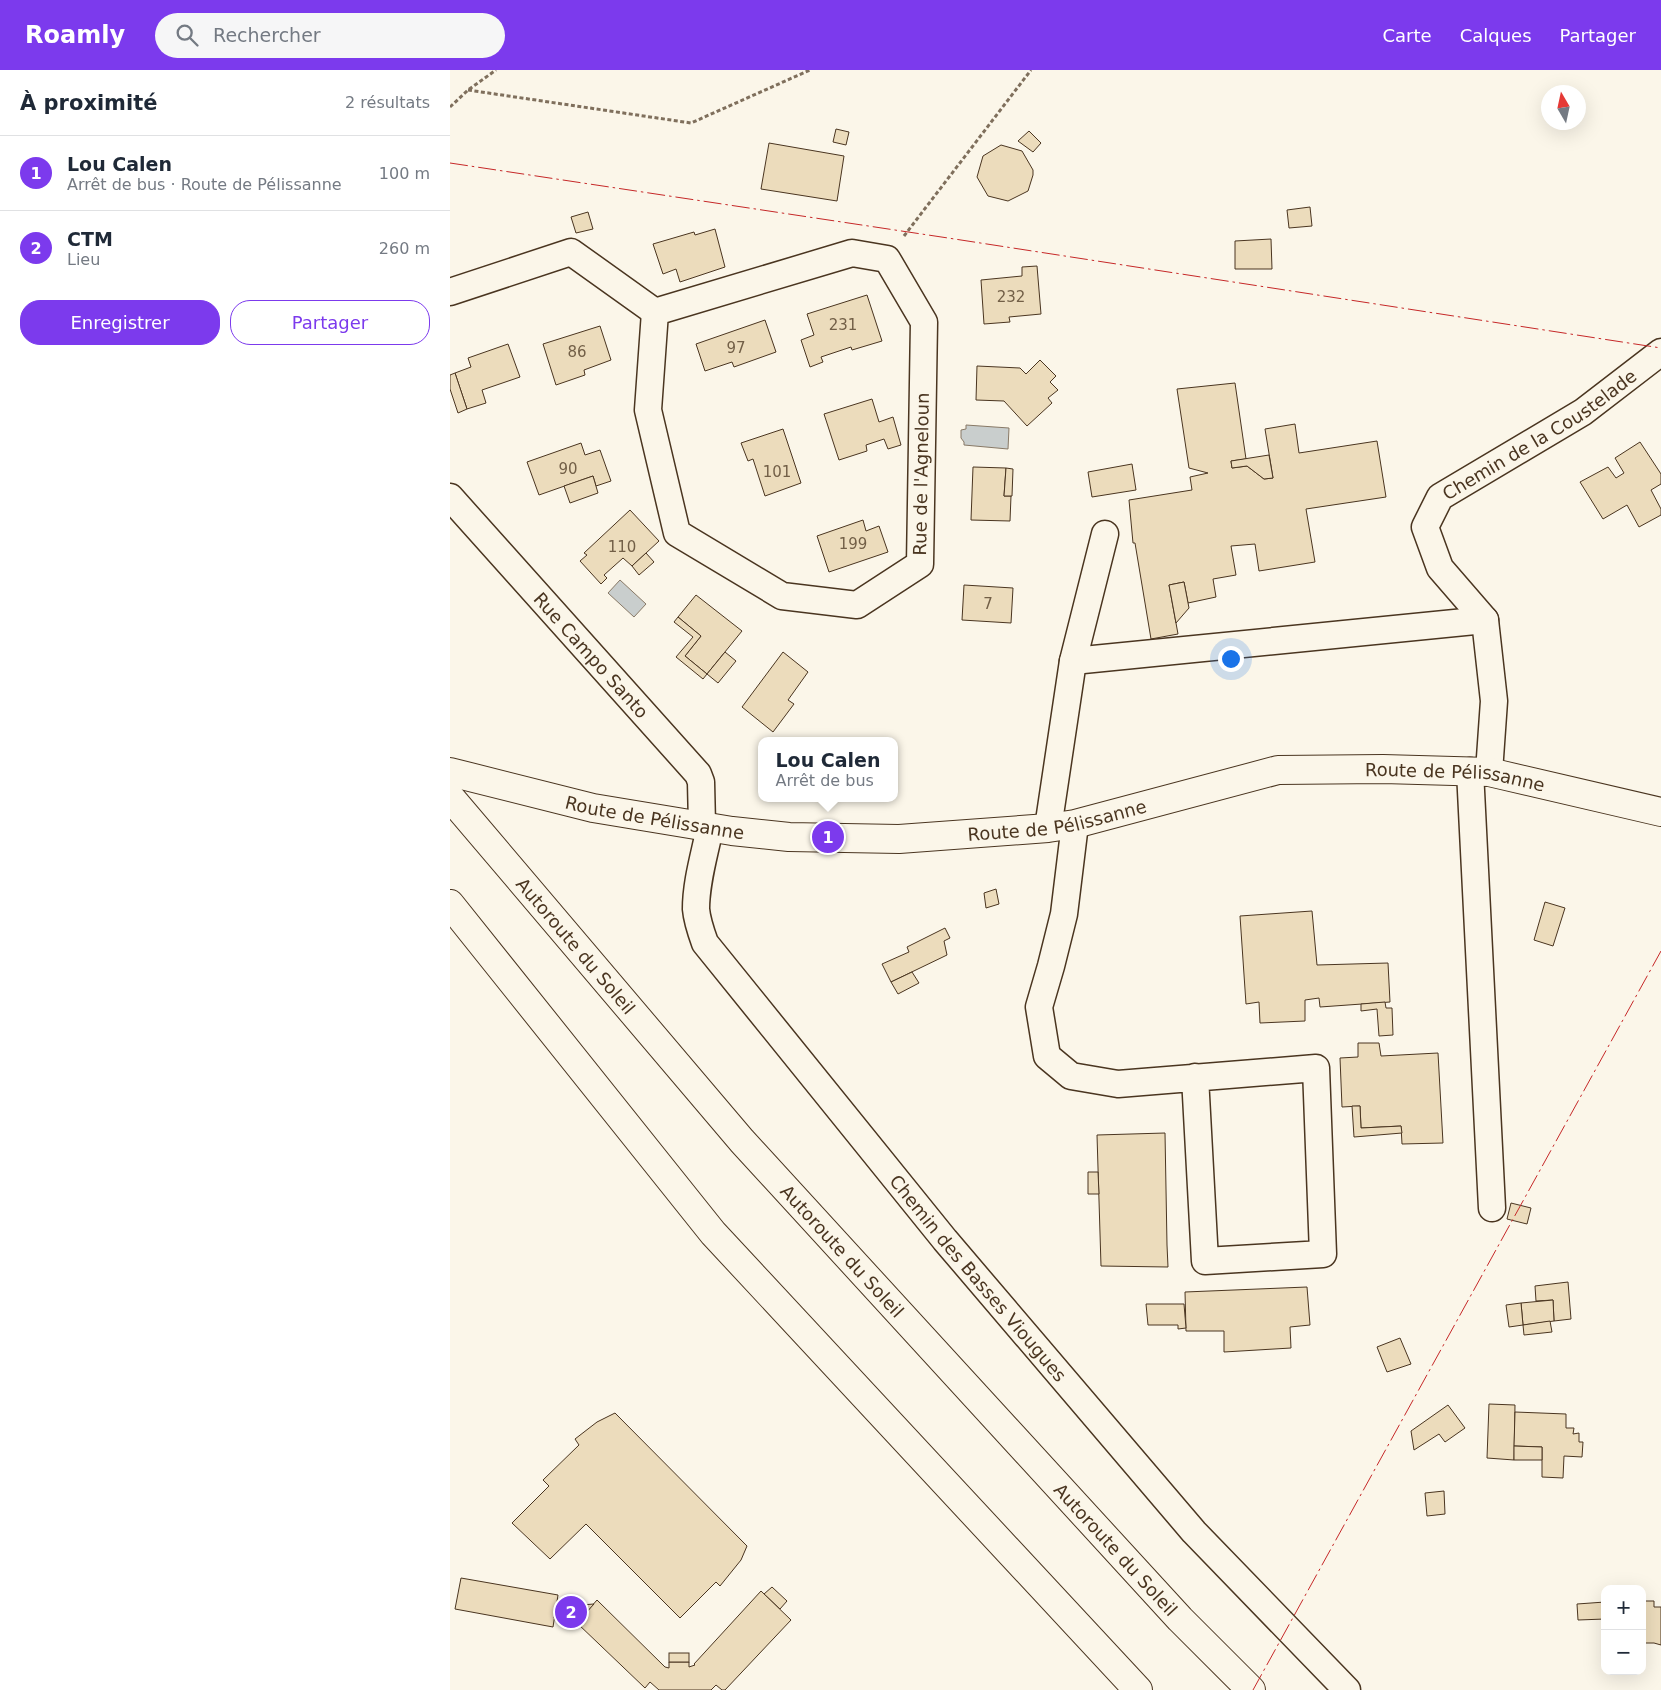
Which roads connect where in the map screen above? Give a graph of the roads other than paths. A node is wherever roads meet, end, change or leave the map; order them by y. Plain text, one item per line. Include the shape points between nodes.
1 (450, 292) edge
2 (655, 312) junction
3 (1661, 352) edge
4 (450, 497) edge
5 (1105, 534) dead end
6 (1485, 620) junction
7 (1073, 661) junction
8 (450, 772) edge
9 (1479, 772) junction
10 (450, 797) edge
11 (1661, 812) edge
12 (1075, 824) junction
13 (706, 826) junction
14 (1048, 828) junction
15 (450, 904) edge
16 (1195, 1077) junction
17 (1492, 1208) dead end
18 (1138, 1690) edge
19 (1251, 1690) edge
20 (1347, 1690) edge

1 - 2 street via 571,252
2 - 2 street, Rue de l'Agneloun via 648,410 677,533 782,596 857,605 920,564 924,322 887,259 852,253
3 - 6 street, Chemin de la Coustelade via 1584,412 1440,497 1425,527 1440,568
4 - 13 street, Rue Campo Santo via 698,774
5 - 7 street
6 - 7 street
6 - 9 street via 1494,701
7 - 14 street
8 - 13 main road, Route de Pélissanne via 593,808
9 - 11 main road, Route de Pélissanne
9 - 12 main road, Route de Pélissanne via 1278,770
9 - 17 street
10 - 19 main road, Autoroute du Soleil via 742,1141 1180,1619
12 - 14 main road, Route de Pélissanne
12 - 16 street via 1064,914 1039,1007 1048,1056 1071,1076 1118,1084
13 - 14 main road, Route de Pélissanne via 789,837 899,839
13 - 20 street, Chemin des Basses Viougues via 696,909 705,943 945,1240 1194,1532
15 - 18 main road via 713,1233
16 - 16 street via 1205,1261 1323,1254 1316,1068

